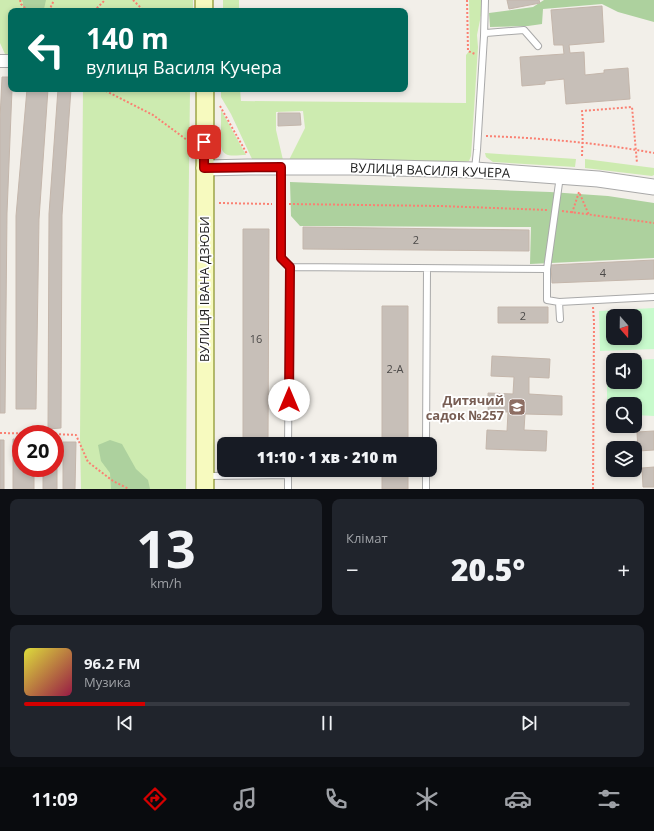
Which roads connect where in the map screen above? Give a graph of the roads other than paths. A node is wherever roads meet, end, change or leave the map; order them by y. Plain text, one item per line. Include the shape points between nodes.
1 (485, 0) edge
2 (484, 36) junction
3 (538, 46) dead end
4 (205, 92) edge
5 (281, 167) junction
6 (204, 168) junction
7 (475, 170) junction
8 (561, 177) junction
9 (654, 186) edge
10 (290, 267) junction
11 (427, 269) junction
12 (547, 270) junction
13 (654, 298) edge
14 (559, 302) junction
15 (560, 319) dead end
16 (288, 437) edge
17 (426, 437) edge
18 (251, 477) edge
19 (288, 477) edge
20 (426, 477) edge
21 (204, 482) edge
22 (288, 489) edge
23 (426, 489) edge

1 - 2 lane
2 - 3 lane via 486,33 524,30
2 - 7 lane
4 - 6 main road, ВУЛИЦЯ ІВАНА ДЗЮБИ
5 - 6 street, ВУЛИЦЯ ВАСИЛЯ КУЧЕРА
5 - 7 street, ВУЛИЦЯ ВАСИЛЯ КУЧЕРА
5 - 10 lane via 281,258
6 - 21 main road, ВУЛИЦЯ ІВАНА ДЗЮБИ
7 - 8 street, ВУЛИЦЯ ВАСИЛЯ КУЧЕРА
8 - 9 street, ВУЛИЦЯ ВАСИЛЯ КУЧЕРА
8 - 12 lane
10 - 11 lane
10 - 16 lane
11 - 12 lane
11 - 17 lane
12 - 14 lane via 547,300
13 - 14 lane
14 - 15 lane
18 - 21 lane
19 - 22 lane
20 - 23 lane

